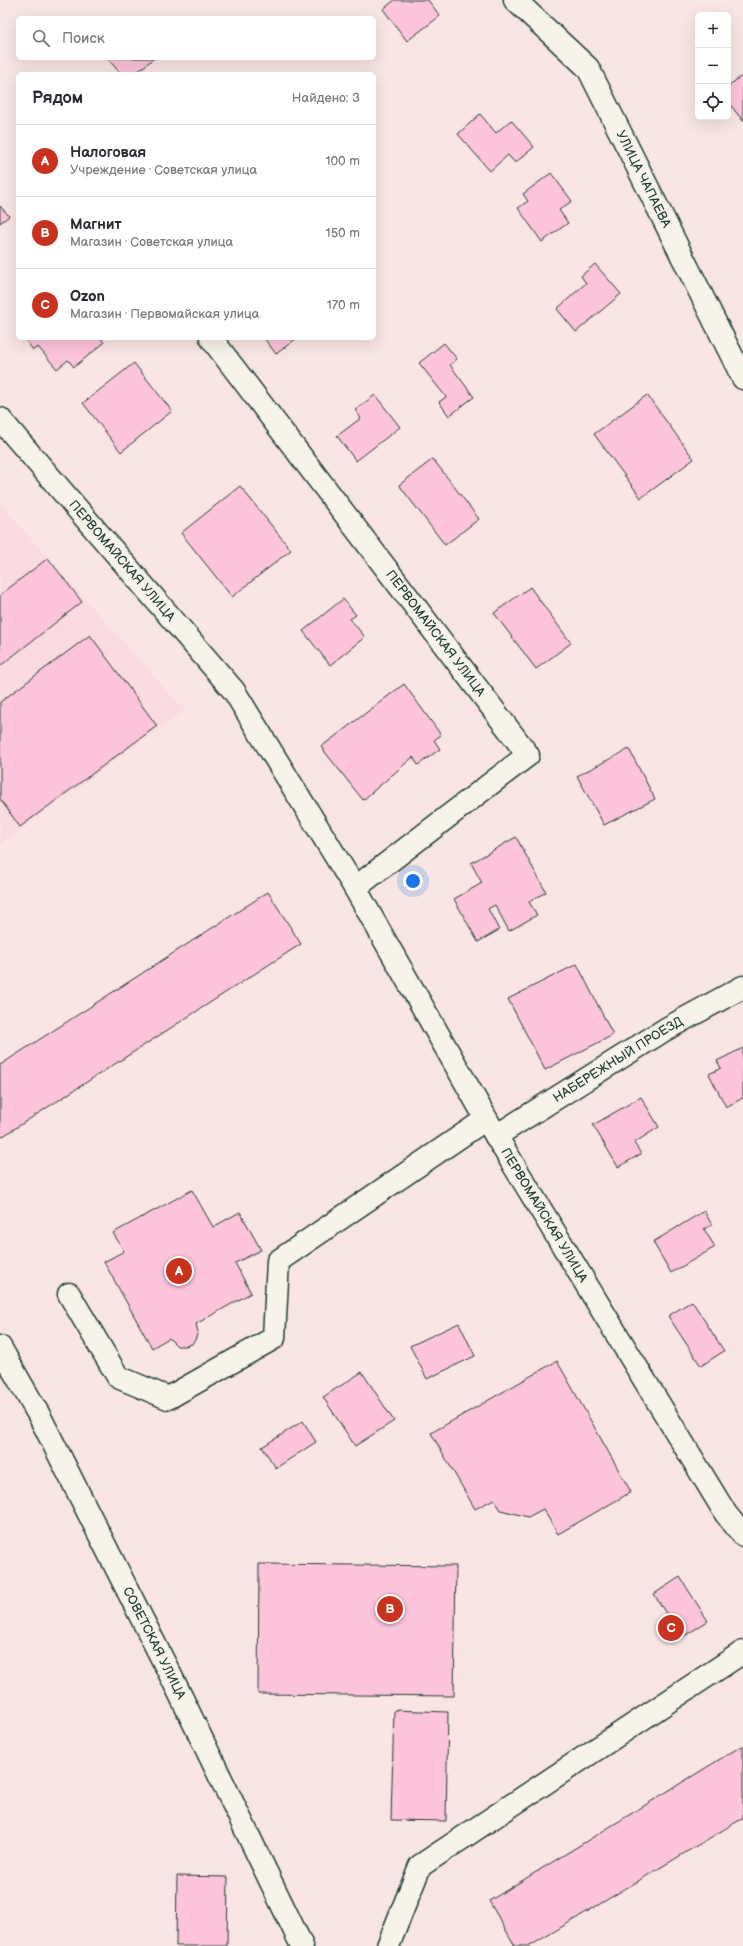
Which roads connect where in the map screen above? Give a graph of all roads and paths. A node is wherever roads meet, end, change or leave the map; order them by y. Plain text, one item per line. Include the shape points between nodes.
1 (516, 0) edge
2 (213, 340) edge
3 (743, 378) edge
4 (0, 419) edge
5 (355, 888) junction
6 (743, 987) edge
7 (491, 1128) junction
8 (70, 1294) dead end
9 (0, 1348) edge
10 (743, 1535) edge
11 (743, 1652) edge
12 (301, 1944) edge
13 (388, 1946) edge

1 - 3 street, УЛИЦА ЧАПАЕВА via 588,68
2 - 5 street, ПЕРВОМАЙСКАЯ УЛИЦА via 528,755
4 - 5 street, ПЕРВОМАЙСКАЯ УЛИЦА via 234,692
5 - 7 street, ПЕРВОМАЙСКАЯ УЛИЦА
6 - 7 street, НАБЕРЕЖНЫЙ ПРОЕЗД
7 - 8 street, НАБЕРЕЖНЫЙ ПРОЕЗД via 278,1261 274,1338 168,1398 118,1377
7 - 10 street, ПЕРВОМАЙСКАЯ УЛИЦА via 726,1514
9 - 12 street, СОВЕТСКАЯ УЛИЦА via 47,1431 187,1709
11 - 13 street via 420,1866

